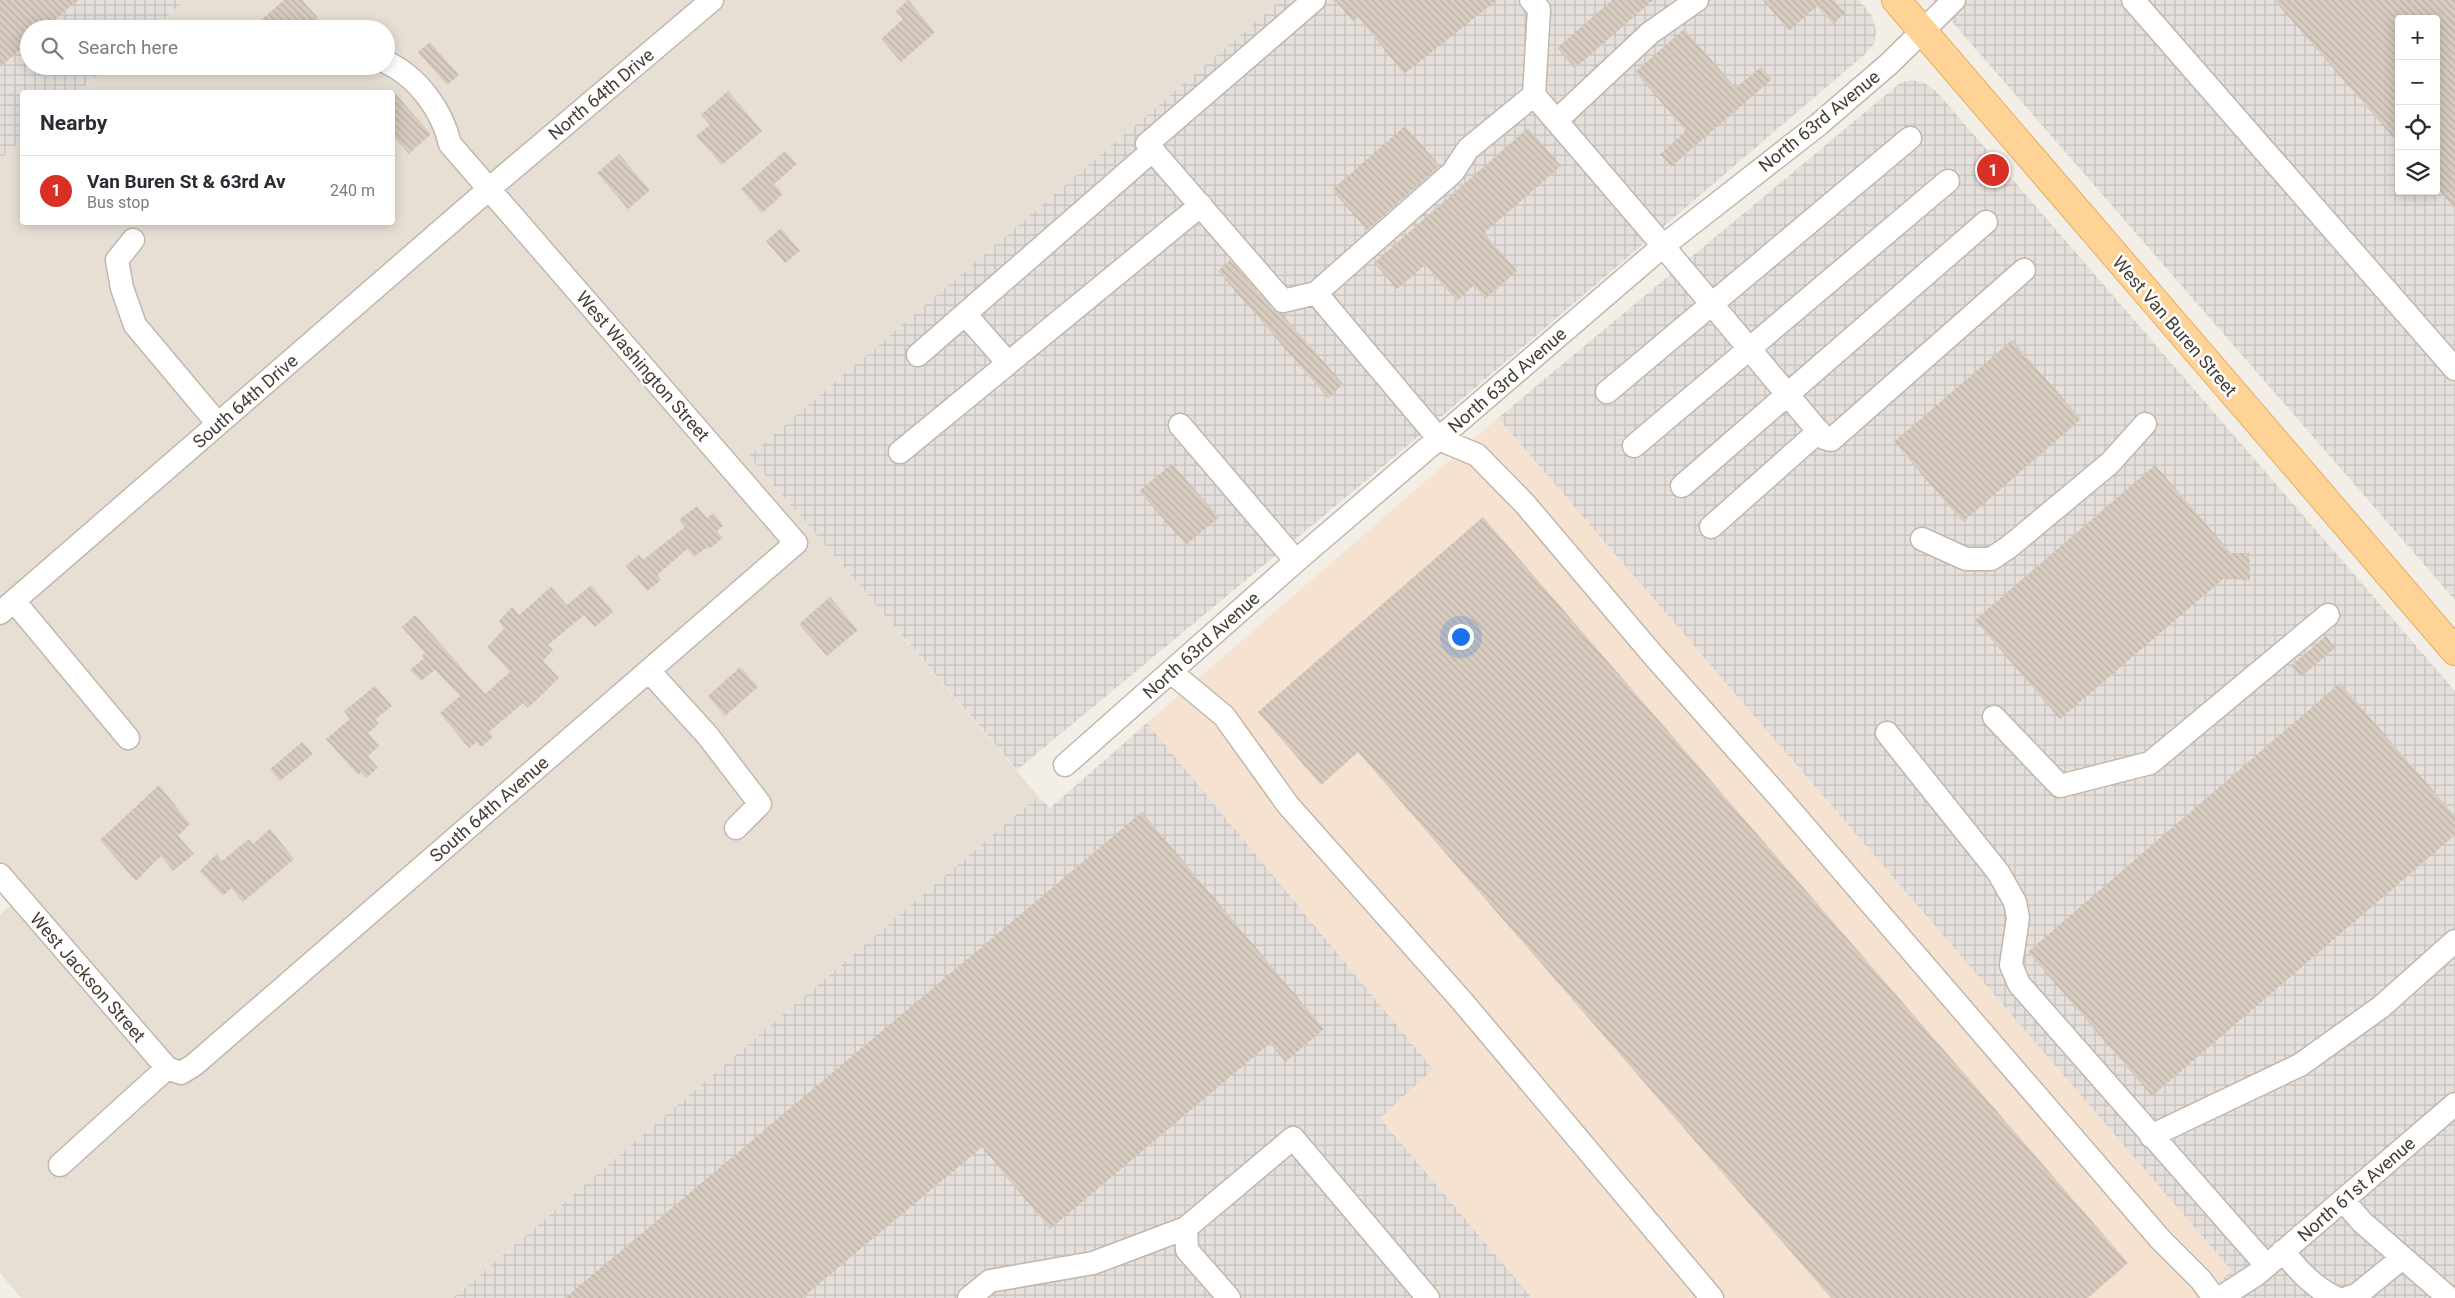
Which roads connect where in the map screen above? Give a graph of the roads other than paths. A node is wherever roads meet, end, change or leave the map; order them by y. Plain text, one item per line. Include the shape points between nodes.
1 (712, 0) edge
2 (1314, 0) edge
3 (1531, 0) edge
4 (1697, 0) edge
5 (1896, 0) edge
6 (1954, 0) edge
7 (2133, 0) edge
8 (1923, 31) junction
9 (395, 66) edge
10 (1534, 95) junction
11 (1556, 121) junction
12 (1910, 138) dead end
13 (1153, 150) junction
14 (1948, 181) dead end
15 (489, 189) junction
16 (1201, 205) junction
17 (1986, 222) dead end
18 (133, 240) dead end
19 (1663, 246) junction
20 (2024, 270) dead end
21 (1316, 293) junction
22 (1712, 305) junction
23 (965, 314) junction
24 (1750, 349) junction
25 (918, 355) dead end
26 (1008, 363) junction
27 (2455, 369) edge
28 (1607, 392) dead end
29 (1788, 394) junction
30 (218, 424) junction
31 (2145, 424) dead end
32 (1180, 425) dead end
33 (1819, 431) junction
34 (1438, 439) junction
35 (1634, 446) dead end
36 (900, 452) dead end
37 (1682, 486) dead end
38 (1711, 527) dead end
39 (1922, 539) dead end
40 (796, 543) joint
41 (1296, 562) junction
42 (7, 607) edge
43 (2328, 615) dead end
44 (2455, 651) edge
45 (649, 671) junction
46 (1171, 672) junction
47 (1994, 717) dead end
48 (1886, 733) dead end
49 (128, 738) dead end
50 (1065, 766) dead end
51 (736, 828) dead end
52 (0, 875) edge
53 (2455, 941) edge
54 (174, 1071) junction
55 (2455, 1104) edge
56 (2151, 1136) junction
57 (60, 1165) dead end
58 (2342, 1200) junction
59 (1186, 1228) junction
60 (2402, 1258) junction
61 (2268, 1263) junction
62 (969, 1298) edge
63 (1229, 1298) edge
64 (1428, 1298) edge
65 (1712, 1298) edge
66 (2214, 1298) edge
67 (2220, 1298) edge
68 (2253, 1298) edge
69 (2336, 1298) edge
70 (2347, 1298) edge
71 (2449, 1298) edge

1 - 15 street, North 64th Drive
2 - 13 street via 1147,144
3 - 10 street via 1539,9
4 - 11 street via 1650,33
5 - 8 main road, West Van Buren Street
6 - 8 street, North 63rd Avenue
7 - 27 street
8 - 19 street, North 63rd Avenue via 1818,125
8 - 44 main road, West Van Buren Street
9 - 15 street, West Washington Street via 427,96 440,114 450,144
10 - 11 street
10 - 21 street via 1468,149 1453,172
11 - 19 street
12 - 22 street
13 - 16 street
13 - 23 street
14 - 24 street
15 - 30 street, South 64th Drive
15 - 40 street, West Washington Street
16 - 21 street via 1284,301
16 - 26 street
17 - 29 street
18 - 30 street via 117,260 122,288 135,324
19 - 22 street
19 - 34 street, North 63rd Avenue
20 - 33 street via 1831,440 1824,438
21 - 34 street
22 - 24 street
22 - 28 street
23 - 25 street
23 - 26 street
24 - 29 street
24 - 35 street
26 - 36 street
29 - 33 street
29 - 37 street
30 - 42 street, South 64th Drive
31 - 39 street via 2110,463 1991,559 1966,559
32 - 41 street
33 - 38 street
34 - 41 street, North 63rd Avenue
34 - 66 street via 1477,455 1525,504
40 - 45 street, South 64th Avenue
41 - 46 street, North 63rd Avenue
42 - 49 street
43 - 47 street via 2150,763 2060,786
45 - 51 street via 708,736 760,804
45 - 54 street, South 64th Avenue via 194,1065
46 - 50 street, North 63rd Avenue
46 - 65 street via 1224,716 1288,805 1462,1001
48 - 56 street via 1998,872 2015,902 2018,918 2011,965 2019,984
52 - 54 street, West Jackson Street
53 - 56 street via 2381,1007 2300,1065
54 - 57 street, South 64th Avenue
55 - 58 street, North 61st Avenue
56 - 61 street
58 - 60 street
58 - 61 street, North 61st Avenue
59 - 62 street via 1093,1263 990,1281
59 - 63 street via 1187,1250
59 - 64 street via 1293,1138
60 - 70 street via 2358,1294
60 - 71 street
61 - 67 street, North 61st Avenue
61 - 68 street
61 - 69 street via 2300,1272 2321,1291

